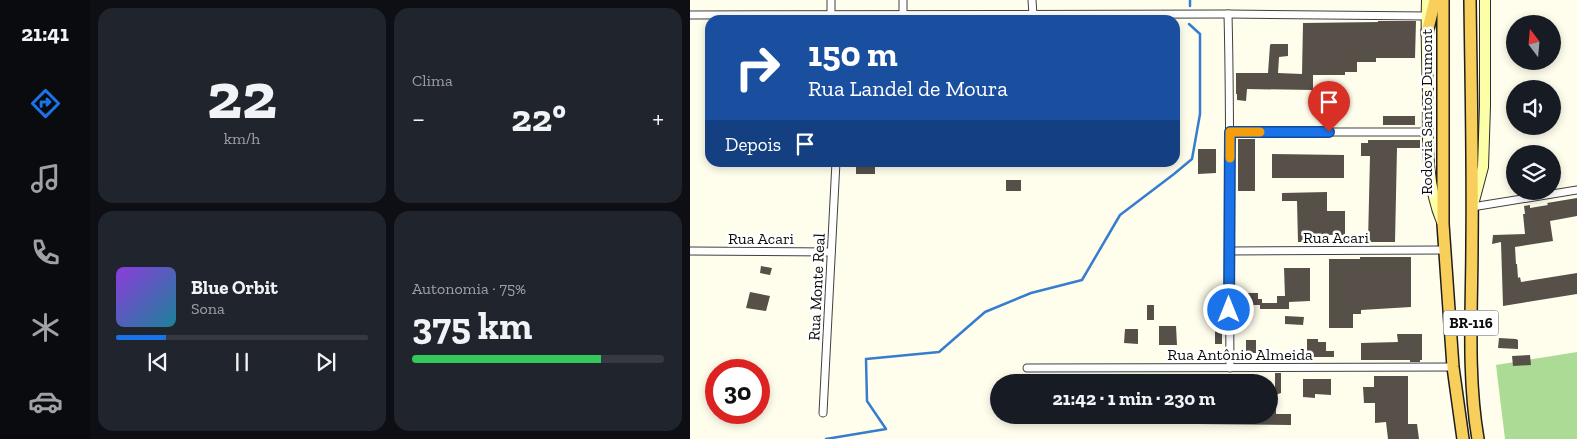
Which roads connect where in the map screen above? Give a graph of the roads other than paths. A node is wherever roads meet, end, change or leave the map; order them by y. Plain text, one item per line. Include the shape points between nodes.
1 (831, 0) edge
2 (903, 0) edge
3 (1032, 0) edge
4 (1427, 0) edge
5 (1435, 0) edge
6 (1443, 0) edge
7 (1470, 0) edge
8 (1485, 0) edge
9 (1228, 14) junction
10 (690, 15) edge
11 (705, 15) edge
12 (835, 15) edge
13 (903, 15) joint
14 (1033, 15) junction
15 (1427, 16) junction
16 (1427, 33) junction
17 (1230, 132) junction
18 (1428, 132) junction
19 (836, 167) edge
20 (1577, 190) edge
21 (1472, 207) junction
22 (1442, 224) junction
23 (1444, 250) junction
24 (690, 251) edge
25 (1229, 251) junction
26 (831, 252) junction
27 (1452, 367) junction
28 (1027, 368) dead end
29 (1230, 368) junction
30 (824, 413) dead end
31 (1463, 439) edge
32 (1478, 439) edge

1 - 12 street
2 - 13 street
3 - 14 street
4 - 15 main road, BR-116
5 - 16 highway
6 - 22 highway, Rodovia Santos Dumont / BR-116
7 - 21 highway, BR-116
8 - 21 main road, BR-116 via 1483,168
9 - 14 street
9 - 15 street
9 - 17 street
10 - 11 street
13 - 14 street
15 - 16 main road, BR-116
16 - 18 main road, BR-116
17 - 18 street
17 - 25 street
18 - 22 main road, BR-116 via 1432,191
19 - 26 street, Rua Monte Real
20 - 21 street
21 - 32 highway, BR-116 via 1472,372
22 - 23 highway, BR-116
23 - 25 street, Rua Acari
23 - 27 highway, BR-116
24 - 26 street, Rua Acari
25 - 29 street
26 - 30 street, Rua Monte Real
27 - 29 street, Rua Antônio Almeida
27 - 31 highway, BR-116
28 - 29 street, Rua Antônio Almeida

